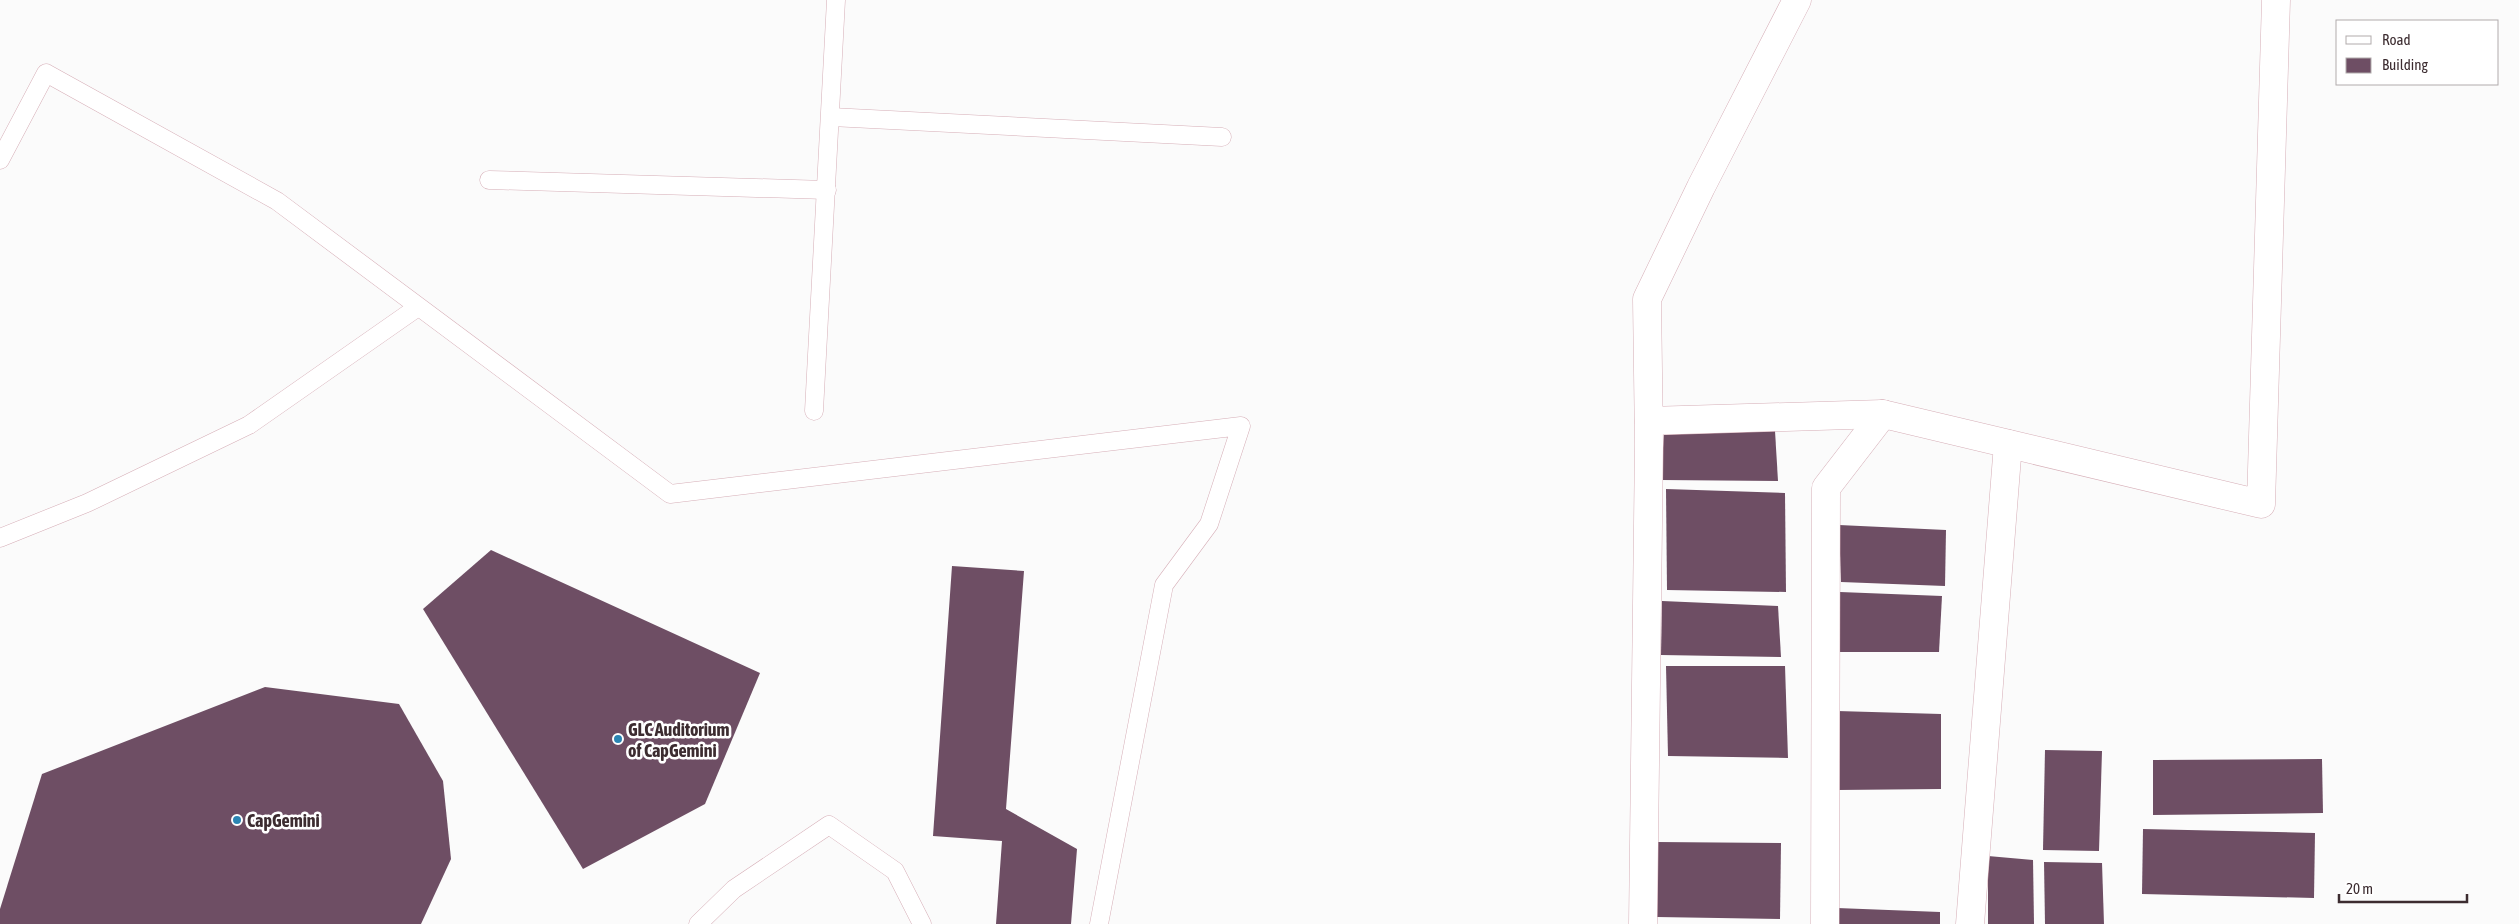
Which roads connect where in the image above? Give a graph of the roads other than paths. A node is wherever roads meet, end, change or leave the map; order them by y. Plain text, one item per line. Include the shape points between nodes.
1 (836, 0) edge
2 (1797, 0) edge
3 (2276, 0) edge
4 (831, 117) junction
5 (1222, 137) dead end
6 (0, 160) edge
7 (489, 180) dead end
8 (827, 190) junction
9 (418, 306) junction
10 (814, 411) dead end
11 (1883, 414) junction
12 (1649, 421) junction
13 (2008, 444) junction
14 (0, 538) edge
15 (698, 924) edge
16 (922, 924) edge
17 (1099, 924) edge
18 (1643, 924) edge
19 (1825, 924) edge
20 (1970, 924) edge

1 - 4 lane
2 - 12 street via 1647,299
3 - 13 street via 2261,504
4 - 5 lane
4 - 8 lane
6 - 9 lane via 46,74 277,201
7 - 8 lane
8 - 10 lane
9 - 14 lane via 249,426 87,503
9 - 17 lane via 670,494 1241,426 1209,524 1164,585
11 - 12 street
11 - 13 street
11 - 19 street via 1826,488
12 - 18 street
13 - 20 street
15 - 16 lane via 734,889 829,825 896,871

